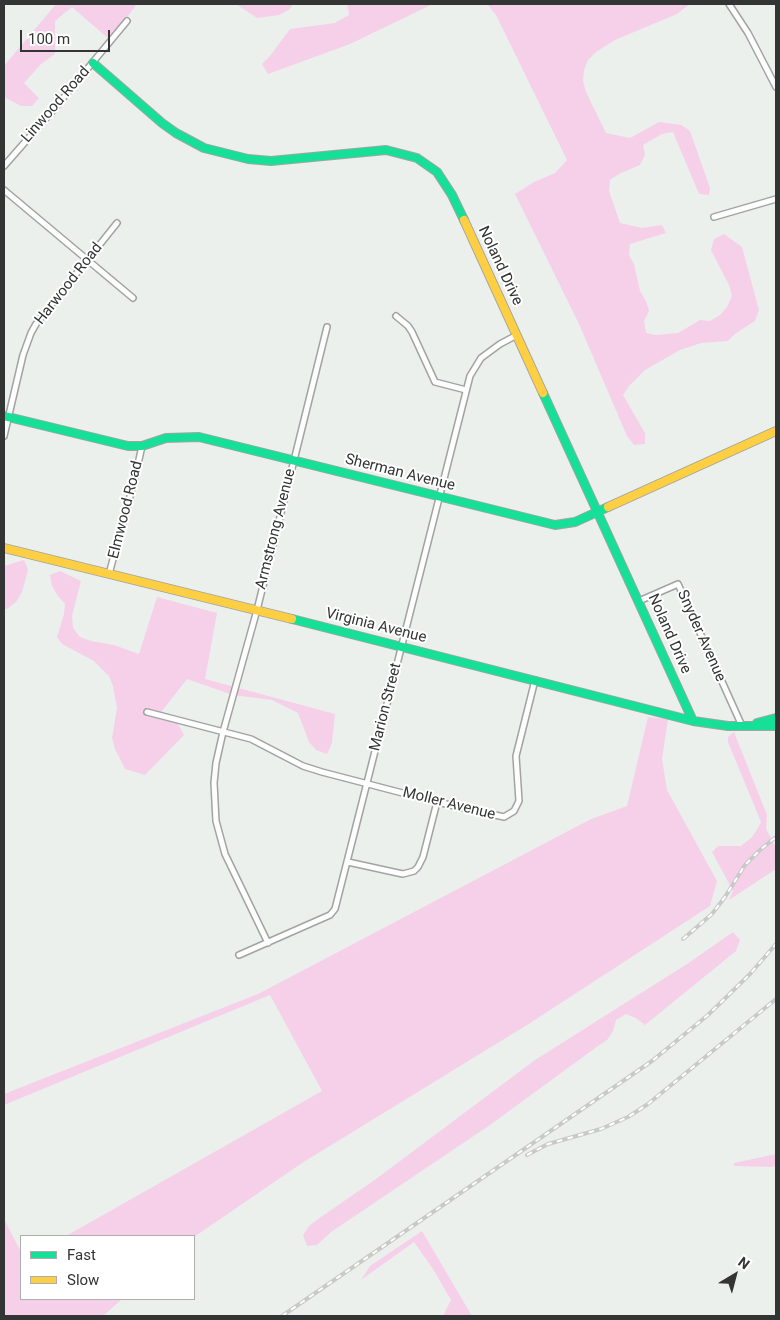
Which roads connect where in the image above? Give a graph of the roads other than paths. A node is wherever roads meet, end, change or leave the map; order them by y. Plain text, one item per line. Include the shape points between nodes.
1 (728, 4) edge
2 (128, 21) dead end
3 (93, 63) junction
4 (776, 87) edge
5 (4, 166) edge
6 (4, 190) edge
7 (776, 198) edge
8 (714, 217) dead end
9 (117, 224) dead end
10 (87, 261) junction
11 (133, 298) dead end
12 (396, 316) dead end
13 (327, 327) dead end
14 (517, 335) junction
15 (466, 390) junction
16 (6, 416) edge
17 (776, 431) edge
18 (4, 436) edge
19 (142, 446) junction
20 (293, 460) junction
21 (439, 497) junction
22 (598, 512) junction
23 (4, 548) edge
24 (109, 574) junction
25 (639, 601) junction
26 (257, 610) junction
27 (402, 646) junction
28 (535, 680) junction
29 (147, 712) dead end
30 (776, 718) edge
31 (693, 721) junction
32 (742, 726) junction
33 (776, 726) edge
34 (223, 732) junction
35 (367, 784) junction
36 (437, 802) junction
37 (348, 862) junction
38 (268, 942) junction
39 (239, 955) dead end

1 - 4 street via 748,33
2 - 3 street, Linwood Road
3 - 5 street, Linwood Road
3 - 14 street, Noland Drive via 176,134 204,148 271,161 386,150 408,154 428,164 452,195
6 - 10 street
7 - 8 street
9 - 10 street, Harwood Road
10 - 11 street
10 - 16 street, Harwood Road via 31,333
12 - 15 street via 412,332 435,382
13 - 20 street, Armstrong Avenue
14 - 15 street, Marion Street via 481,358 474,367
14 - 22 street, Noland Drive
15 - 21 street, Marion Street
16 - 18 street, Harwood Road
16 - 19 street, Sherman Avenue via 114,443
17 - 22 street, Sherman Avenue
19 - 20 street, Sherman Avenue via 166,438 199,437
19 - 24 street, Elmwood Road
20 - 21 street, Sherman Avenue
20 - 26 street, Armstrong Avenue
21 - 22 street, Sherman Avenue via 555,525 575,522
21 - 27 street, Marion Street
22 - 25 street, Noland Drive
23 - 24 street, Virginia Avenue
24 - 26 street, Virginia Avenue
25 - 31 street, Noland Drive
25 - 32 street, Snyder Avenue via 678,584
26 - 27 street, Virginia Avenue
26 - 34 street, Armstrong Avenue
27 - 28 street, Virginia Avenue
27 - 35 street, Marion Street
28 - 31 street, Virginia Avenue
28 - 36 street, Moller Avenue via 518,747 516,767 520,801 514,811 504,817 496,817
29 - 34 street, Moller Avenue
30 - 32 street, Virginia Avenue
31 - 32 street, Virginia Avenue
32 - 33 street, Virginia Avenue
34 - 35 street, Moller Avenue via 251,739 303,766
34 - 38 street, Armstrong Avenue via 214,783 216,821 225,854
35 - 36 street, Moller Avenue
35 - 37 street, Marion Street
36 - 37 street via 423,857 414,871 398,874
37 - 38 street, Marion Street via 333,913
38 - 39 street, Marion Street

